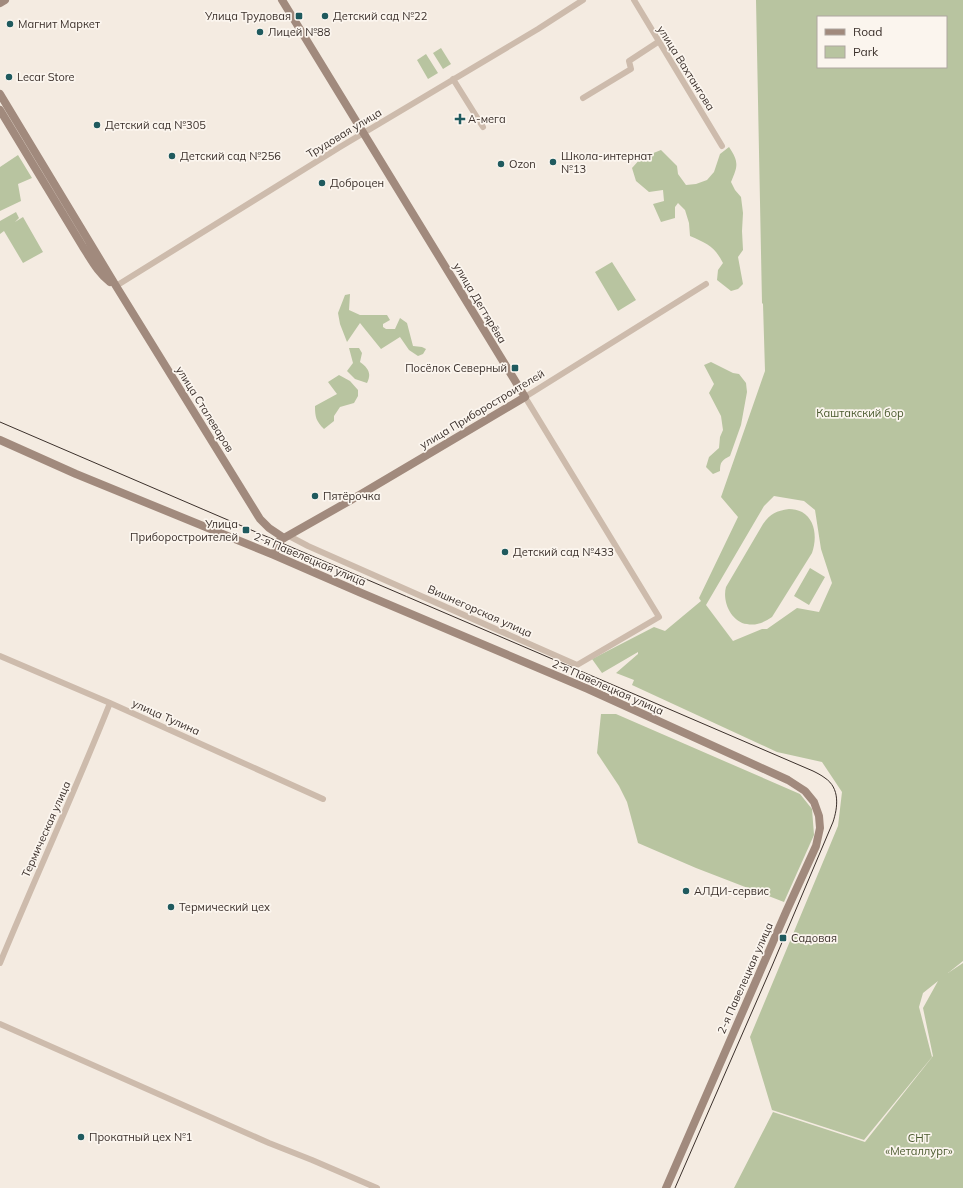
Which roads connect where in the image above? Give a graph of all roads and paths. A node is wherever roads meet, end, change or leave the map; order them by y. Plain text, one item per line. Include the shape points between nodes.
1 (5, 0) edge
2 (282, 0) edge
3 (583, 0) edge
4 (634, 0) edge
5 (0, 3) edge
6 (658, 42) junction
7 (453, 79) junction
8 (0, 94) edge
9 (583, 98) dead end
10 (0, 110) edge
11 (483, 127) dead end
12 (363, 133) junction
13 (722, 146) dead end
14 (706, 284) dead end
15 (116, 286) junction
16 (525, 397) junction
17 (0, 440) edge
18 (286, 537) junction
19 (274, 555) junction
20 (659, 616) joint
21 (0, 656) edge
22 (110, 703) junction
23 (323, 799) dead end
24 (0, 963) edge
25 (0, 1024) edge
26 (378, 1188) edge
27 (666, 1188) edge

1 - 5 street
2 - 12 street, улица Дегтярёва
3 - 7 street, Трудовая улица
4 - 6 street, улица Вахтангова
6 - 9 street via 629,61 631,69
6 - 13 street, улица Вахтангова
7 - 11 street
7 - 12 street, Трудовая улица
8 - 15 street, улица Сталеваров
10 - 15 street, улица Сталеваров via 90,258 105,278
12 - 15 street, Трудовая улица
12 - 16 street, улица Дегтярёва
14 - 16 street, улица Приборостроителей
15 - 18 street, улица Сталеваров via 260,519 269,528
16 - 18 street, улица Приборостроителей
16 - 20 street, улица Дегтярёва
17 - 19 street, 2-я Павелецкая улица
18 - 19 street, улица Приборостроителей via 278,542
18 - 20 street, Вишнегорская улица via 577,665
19 - 27 street, 2-я Павелецкая улица via 588,689 788,780 805,791 814,802 820,828 816,846
21 - 22 street, улица Тулина
22 - 23 street, улица Тулина
22 - 24 street, Термическая улица
25 - 26 street

